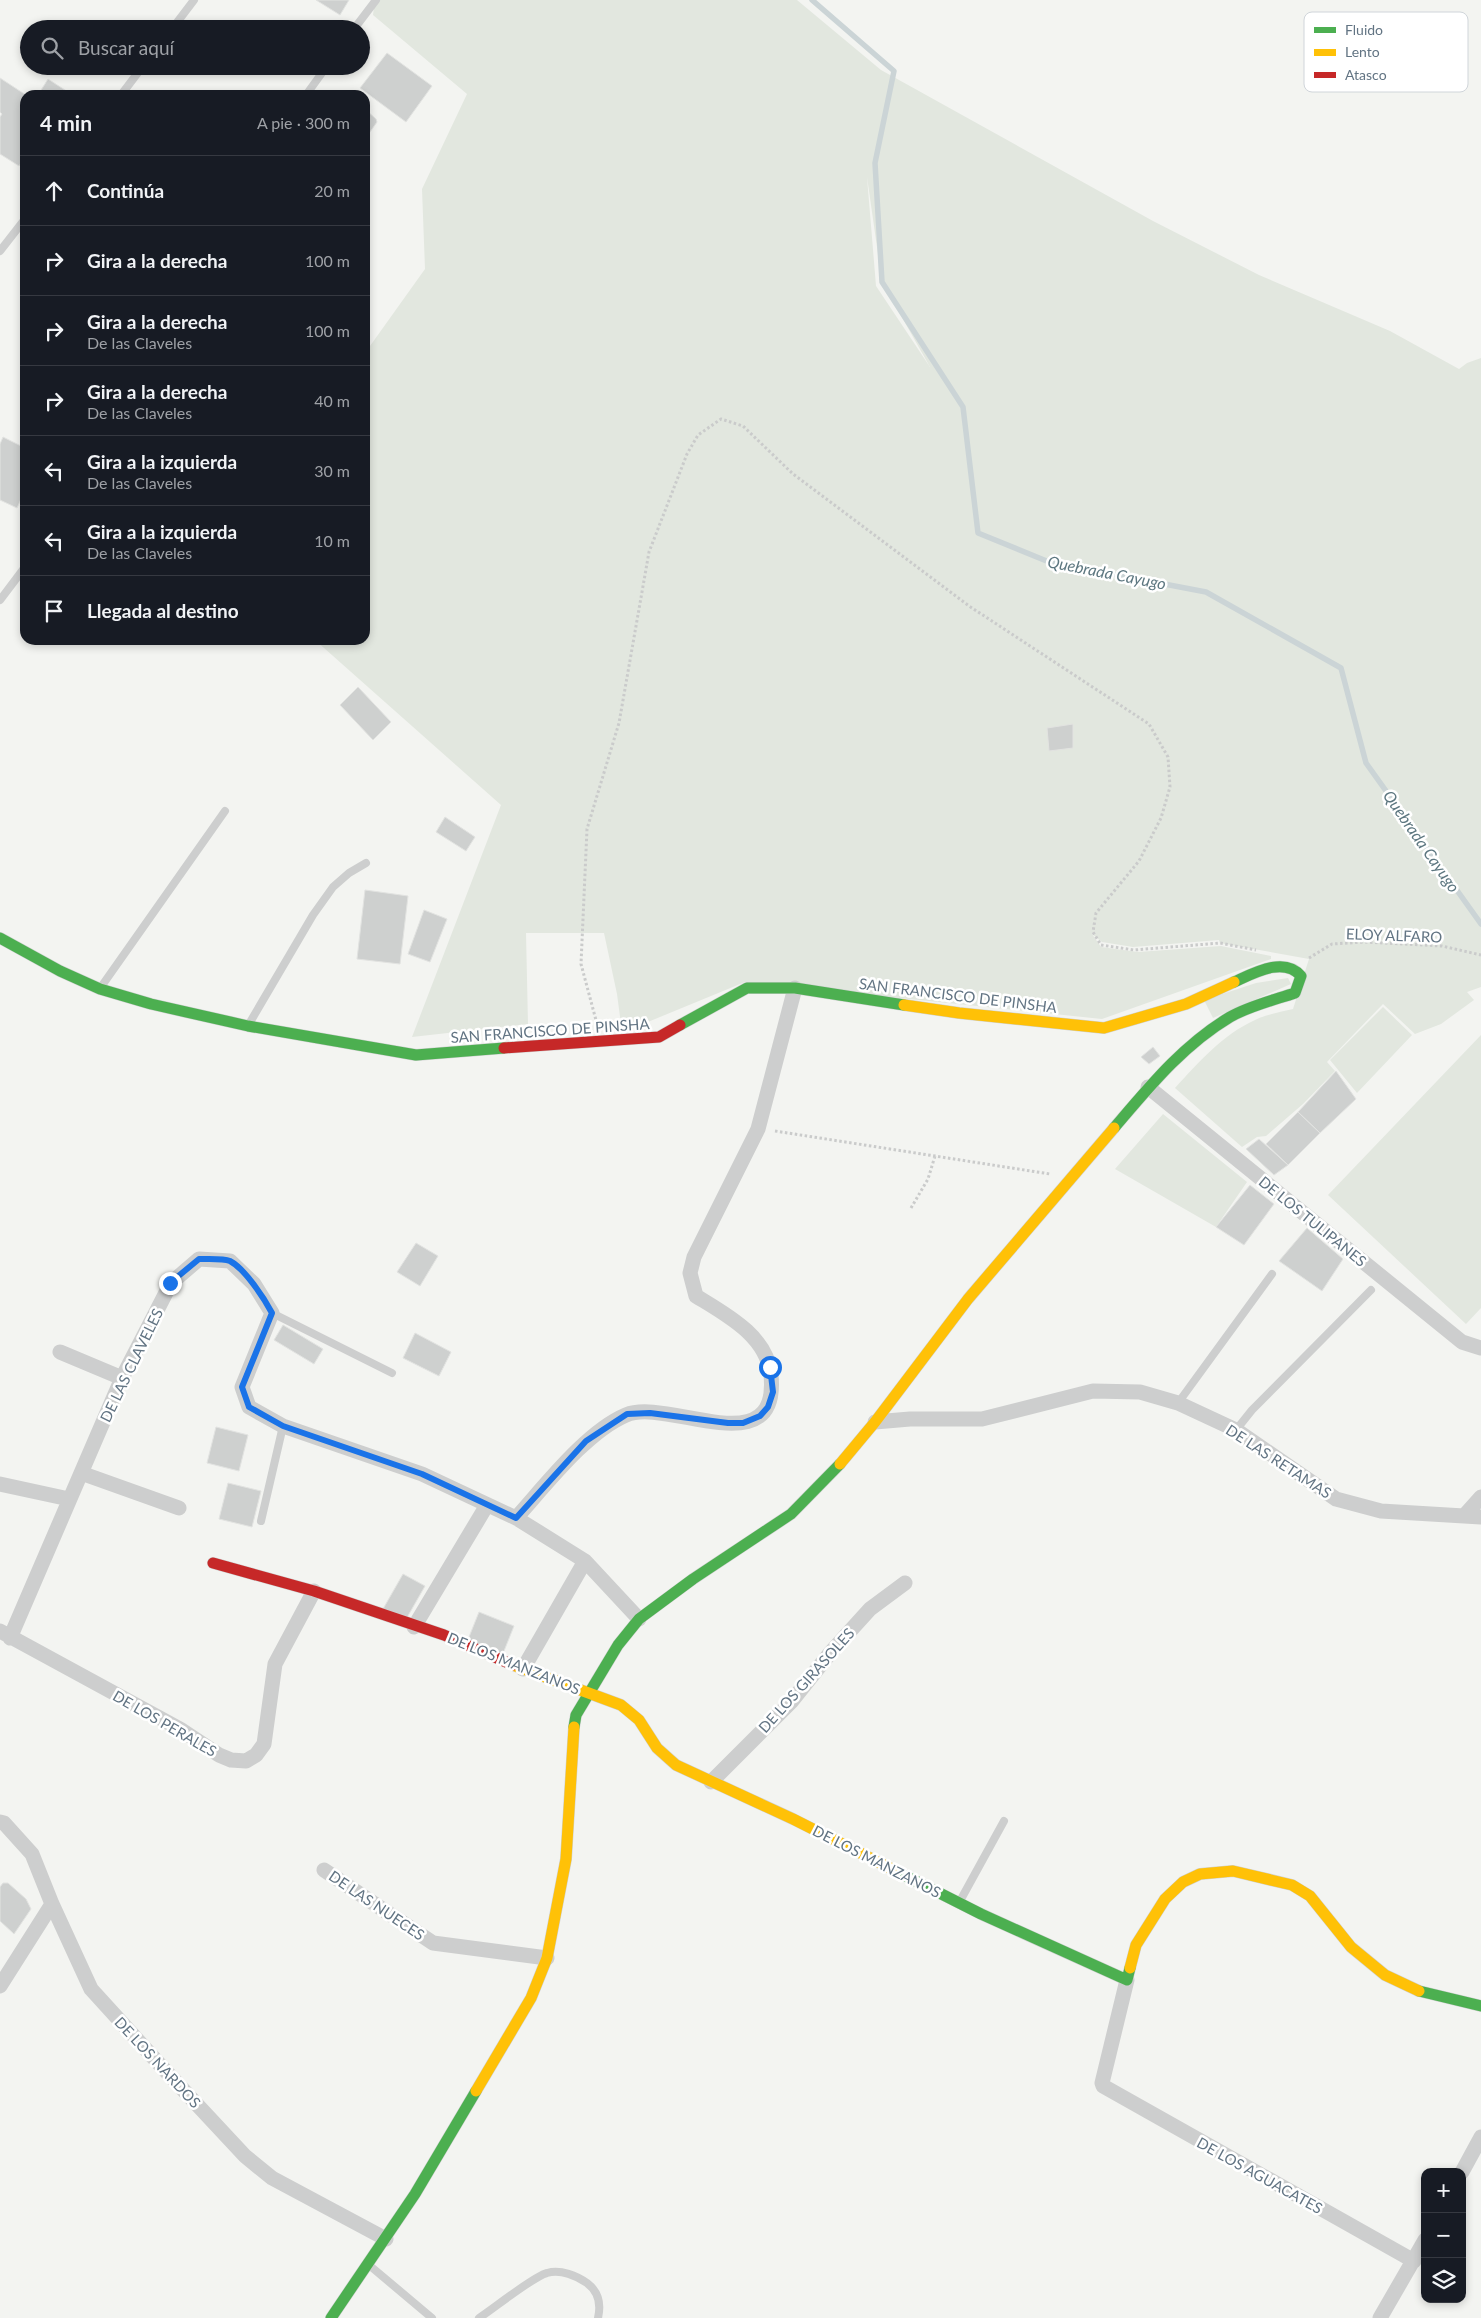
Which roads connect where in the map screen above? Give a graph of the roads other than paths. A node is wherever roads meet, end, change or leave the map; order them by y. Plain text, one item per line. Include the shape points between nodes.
1 (194, 0) edge
2 (376, 0) edge
3 (179, 20) edge
4 (361, 20) edge
5 (136, 75) edge
6 (320, 75) edge
7 (125, 90) edge
8 (310, 90) edge
9 (20, 226) edge
10 (0, 252) edge
11 (20, 574) edge
12 (0, 600) edge
13 (225, 811) dead end
14 (366, 864) dead end
15 (0, 938) edge
16 (795, 988) junction
17 (100, 989) junction
18 (248, 1026) junction
19 (1148, 1087) junction
20 (1272, 1274) dead end
21 (1371, 1290) dead end
22 (272, 1313) junction
23 (1481, 1348) edge
24 (60, 1352) dead end
25 (392, 1374) dead end
26 (122, 1378) junction
27 (1178, 1403) junction
28 (875, 1422) junction
29 (283, 1426) junction
30 (1236, 1430) junction
31 (81, 1473) junction
32 (0, 1484) edge
33 (1481, 1497) edge
34 (69, 1499) junction
35 (487, 1505) junction
36 (179, 1508) dead end
37 (1464, 1516) junction
38 (1481, 1517) edge
39 (516, 1518) junction
40 (261, 1521) dead end
41 (585, 1561) junction
42 (213, 1563) dead end
43 (904, 1582) dead end
44 (314, 1591) junction
45 (639, 1619) junction
46 (414, 1627) junction
47 (5, 1634) edge
48 (523, 1668) junction
49 (590, 1693) junction
50 (711, 1782) junction
51 (1004, 1821) dead end
52 (0, 1822) edge
53 (324, 1870) dead end
54 (959, 1902) junction
55 (52, 1904) junction
56 (547, 1958) junction
57 (1127, 1980) junction
58 (0, 1986) edge
59 (1481, 2006) edge
60 (1481, 2137) edge
61 (1464, 2168) edge
62 (386, 2239) junction
63 (1421, 2248) edge
64 (1414, 2261) junction
65 (368, 2264) junction
66 (331, 2318) edge
67 (432, 2318) edge
68 (479, 2318) edge
69 (598, 2318) edge
70 (1380, 2318) edge

1 - 3 lane
2 - 4 lane
5 - 7 lane
6 - 8 lane
9 - 10 lane
11 - 12 lane
13 - 17 lane
14 - 18 lane via 333,887
15 - 17 street, SAN FRANCISCO DE PINSHA
16 - 18 street, SAN FRANCISCO DE PINSHA via 747,988 660,1038 416,1055
16 - 19 street, SAN FRANCISCO DE PINSHA via 959,1013 1104,1028 1186,1004 1261,970 1286,966 1301,976 1295,993 1231,1016 1188,1047
16 - 39 street via 758,1129 694,1257 690,1273 696,1296 720,1310 758,1341 770,1367 773,1392 768,1407 760,1416 743,1423 650,1413 627,1414 586,1441
17 - 18 street, SAN FRANCISCO DE PINSHA
19 - 23 street, DE LOS TULIPANES via 1462,1342
19 - 28 street via 968,1299
20 - 27 lane
21 - 30 lane
22 - 25 lane
22 - 26 street, DE LAS CLAVELES via 254,1284 230,1261 199,1259 170,1283
22 - 29 street via 242,1387 249,1407
24 - 26 street
26 - 31 street, DE LAS CLAVELES
27 - 28 street, DE LAS RETAMAS via 1140,1392 1093,1391 982,1419
27 - 30 street, DE LAS RETAMAS
28 - 45 street via 847,1457 791,1514
29 - 35 street via 422,1474
29 - 40 lane
30 - 37 street, DE LAS RETAMAS via 1336,1499 1381,1512
31 - 34 street, DE LAS CLAVELES
31 - 36 street
32 - 34 street
33 - 37 street
34 - 47 street, DE LAS CLAVELES
35 - 39 street
35 - 46 street
37 - 38 street, DE LAS RETAMAS
39 - 41 street
41 - 45 street
41 - 48 street
42 - 44 street, DE LOS MANZANOS
43 - 50 street, DE LOS GIRASOLES via 870,1609 791,1702
44 - 46 street, DE LOS MANZANOS
44 - 47 street, DE LOS PERALES via 275,1664 264,1744 256,1755 246,1761 219,1755 180,1729
45 - 49 street via 618,1645
46 - 48 street, DE LOS MANZANOS via 444,1635
48 - 49 street, DE LOS MANZANOS
49 - 50 street, DE LOS MANZANOS via 621,1704 639,1720 658,1748 676,1765
49 - 56 street via 576,1715 566,1859
50 - 54 street, DE LOS MANZANOS
51 - 54 lane
52 - 55 street, DE LOS NARDOS via 32,1854
53 - 56 street, DE LAS NUECES via 433,1943
54 - 57 street, DE LOS MANZANOS
55 - 58 street
55 - 62 street, DE LOS NARDOS via 91,1989 245,2156 272,2178
56 - 62 street via 516,2026
57 - 59 street via 1136,1945 1165,1899 1184,1882 1200,1874 1233,1871 1292,1885 1310,1896 1351,1947 1384,1975 1425,1993
57 - 64 street, DE LOS AGUACATES via 1102,2082 1106,2089
60 - 61 street
62 - 65 street
63 - 64 street
64 - 70 street
65 - 66 street
65 - 67 lane
68 - 69 lane via 547,2273 561,2272 578,2277 592,2287 599,2299

